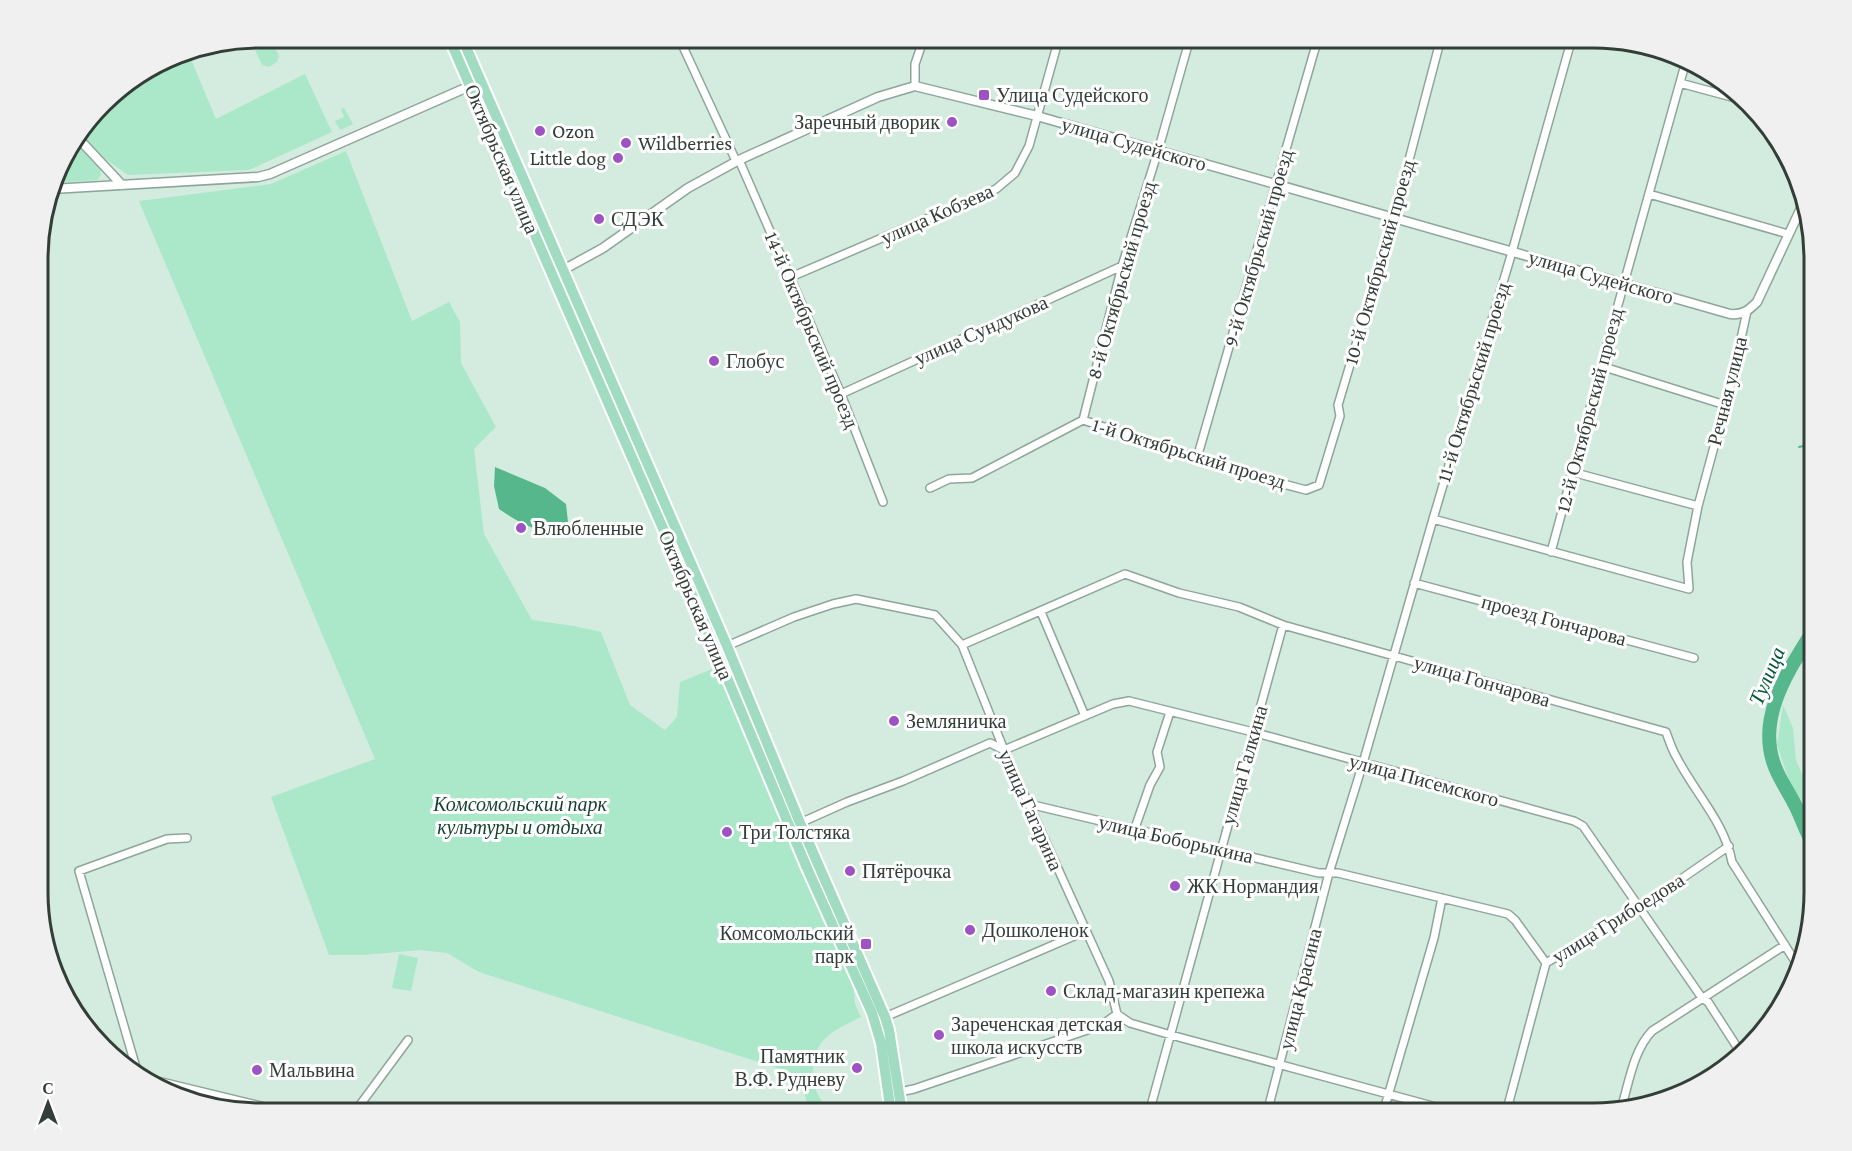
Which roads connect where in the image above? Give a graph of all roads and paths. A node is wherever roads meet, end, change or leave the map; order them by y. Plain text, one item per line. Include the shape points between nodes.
1 (455, 48) edge
2 (465, 48) edge
3 (684, 48) edge
4 (921, 48) edge
5 (1056, 48) edge
6 (1187, 48) edge
7 (1315, 48) edge
8 (1438, 48) edge
9 (1569, 48) edge
10 (1684, 69) edge
11 (1680, 83) junction
12 (476, 84) junction
13 (915, 86) junction
14 (1726, 95) edge
15 (1037, 116) junction
16 (83, 143) edge
17 (1158, 151) junction
18 (737, 160) junction
19 (122, 185) junction
20 (1276, 185) junction
21 (60, 189) edge
22 (1649, 194) junction
23 (1799, 212) edge
24 (1394, 217) junction
25 (1788, 234) junction
26 (1512, 252) junction
27 (1122, 266) junction
28 (563, 270) junction
29 (552, 276) junction
30 (791, 277) junction
31 (1624, 283) junction
32 (1747, 311) junction
33 (1601, 366) junction
34 (841, 394) junction
35 (1725, 405) junction
36 (1083, 420) junction
37 (1197, 458) junction
38 (1572, 472) junction
39 (1319, 485) joint
40 (930, 488) dead end
41 (884, 502) dead end
42 (1698, 506) junction
43 (1432, 519) junction
44 (1551, 552) junction
45 (1414, 583) junction
46 (1041, 612) junction
47 (1283, 625) junction
48 (962, 645) junction
49 (727, 646) junction
50 (1393, 656) junction
51 (1694, 658) dead end
52 (1170, 712) junction
53 (1085, 716) junction
54 (1253, 732) junction
55 (1004, 750) junction
56 (1363, 763) junction
57 (1029, 804) junction
58 (800, 823) junction
59 (1135, 828) junction
60 (187, 838) dead end
61 (1729, 846) junction
62 (1221, 849) junction
63 (1329, 873) junction
64 (1442, 898) junction
65 (1639, 908) junction
66 (1086, 931) junction
67 (1785, 945) junction
68 (1793, 959) edge
69 (1546, 963) junction
70 (1702, 998) junction
71 (1117, 1014) junction
72 (880, 1019) junction
73 (1171, 1035) junction
74 (408, 1040) dead end
75 (1737, 1046) edge
76 (134, 1061) edge
77 (1281, 1065) junction
78 (173, 1085) edge
79 (899, 1092) junction
80 (1388, 1093) junction
81 (1624, 1100) edge
82 (249, 1103) edge
83 (361, 1103) edge
84 (890, 1103) edge
85 (901, 1103) edge
86 (1152, 1103) edge
87 (1270, 1103) edge
88 (1386, 1103) edge
89 (1423, 1103) edge
90 (1509, 1103) edge

1 - 12 main road, Октябрьская улица
2 - 12 main road, Октябрьская улица
3 - 18 street, 14-й Октябрьский проезд
4 - 13 street via 915,64
5 - 15 street, улица Кобзева
6 - 17 street, 8-й Октябрьский проезд
7 - 20 street, 9-й Октябрьский проезд
8 - 24 street, 10-й Октябрьский проезд
9 - 26 street, 11-й Октябрьский проезд
10 - 11 street, 12-й Октябрьский проезд
11 - 14 street
11 - 22 street, 12-й Октябрьский проезд
12 - 19 street via 270,174
12 - 28 main road, Октябрьская улица
12 - 29 main road, Октябрьская улица
13 - 15 street, улица Судейского
13 - 18 street via 878,97
15 - 17 street, улица Судейского
15 - 30 street, улица Кобзева via 1021,163 1002,185
16 - 19 street
17 - 20 street, улица Судейского
17 - 27 street, 8-й Октябрьский проезд
18 - 28 street via 680,192 603,248
18 - 30 street, 14-й Октябрьский проезд
19 - 21 street
20 - 24 street, улица Судейского
20 - 37 street, 9-й Октябрьский проезд
22 - 25 street
22 - 31 street, 12-й Октябрьский проезд
23 - 25 street, Речная улица
24 - 26 street, улица Судейского
24 - 39 street, 10-й Октябрьский проезд via 1338,405 1340,416
25 - 32 street, Речная улица via 1757,302
26 - 31 street, улица Судейского
26 - 43 street, 11-й Октябрьский проезд
27 - 34 street, улица Сундукова
27 - 36 street, 8-й Октябрьский проезд
28 - 29 main road
28 - 49 main road, Октябрьская улица
29 - 72 main road, Октябрьская улица via 807,868
30 - 34 street, 14-й Октябрьский проезд
31 - 32 street, улица Судейского via 1730,314
31 - 33 street, 12-й Октябрьский проезд
32 - 35 street, Речная улица
33 - 35 street
33 - 38 street, 12-й Октябрьский проезд
34 - 41 street, 14-й Октябрьский проезд
35 - 42 street, Речная улица
36 - 37 street, 1-й Октябрьский проезд
36 - 40 street, 1-й Октябрьский проезд via 972,478 949,479
37 - 39 street, 1-й Октябрьский проезд via 1306,490
38 - 42 street
38 - 44 street, 12-й Октябрьский проезд
42 - 44 street, Речная улица via 1687,562 1689,589
43 - 44 street
43 - 45 street, улица Красина
45 - 50 street, улица Красина
45 - 51 street, проезд Гончарова
46 - 47 street, улица Гончарова via 1125,574 1179,593 1239,607
46 - 48 street, улица Гончарова
46 - 53 street
47 - 50 street, улица Гончарова
47 - 54 street, улица Галкина
48 - 49 street, улица Гагарина via 935,615 856,598 794,616
48 - 55 street, улица Гагарина
49 - 58 main road, Октябрьская улица
50 - 56 street, улица Красина
50 - 61 street, улица Гончарова via 1666,732 1676,757
52 - 53 street, улица Писемского via 1129,701
52 - 54 street, улица Писемского
52 - 59 street via 1157,752 1160,768
53 - 55 street, улица Писемского
54 - 56 street, улица Писемского
54 - 62 street, улица Галкина
55 - 57 street, улица Гагарина
55 - 58 street via 990,743
56 - 63 street, улица Красина
56 - 65 street, улица Писемского via 1574,821 1588,832
57 - 59 street, улица Боборыкина
57 - 66 street, улица Гагарина
58 - 72 main road, Октябрьская улица
59 - 62 street, улица Боборыкина
60 - 76 street via 167,839 79,871
61 - 65 street, улица Грибоедова
61 - 67 street, улица Гончарова via 1732,862
62 - 63 street, улица Боборыкина
62 - 73 street, улица Галкина
63 - 64 street, улица Боборыкина
63 - 77 street, улица Красина
64 - 69 street, улица Боборыкина via 1508,914
64 - 80 street
65 - 69 street, улица Грибоедова
65 - 70 street, улица Писемского
66 - 71 street, улица Гагарина via 1109,981
66 - 72 street
67 - 68 street, улица Гончарова
67 - 70 street
69 - 90 street, улица Грибоедова
70 - 75 street, улица Писемского
70 - 81 street via 1645,1039
71 - 73 street via 1130,1023
71 - 79 street via 1102,1025
72 - 79 main road, Октябрьская улица
72 - 84 main road, Октябрьская улица
73 - 77 street
73 - 86 street, улица Галкина
74 - 83 street
77 - 80 street
77 - 87 street, улица Красина
78 - 82 street
79 - 85 main road, Октябрьская улица
80 - 88 street
80 - 89 street

